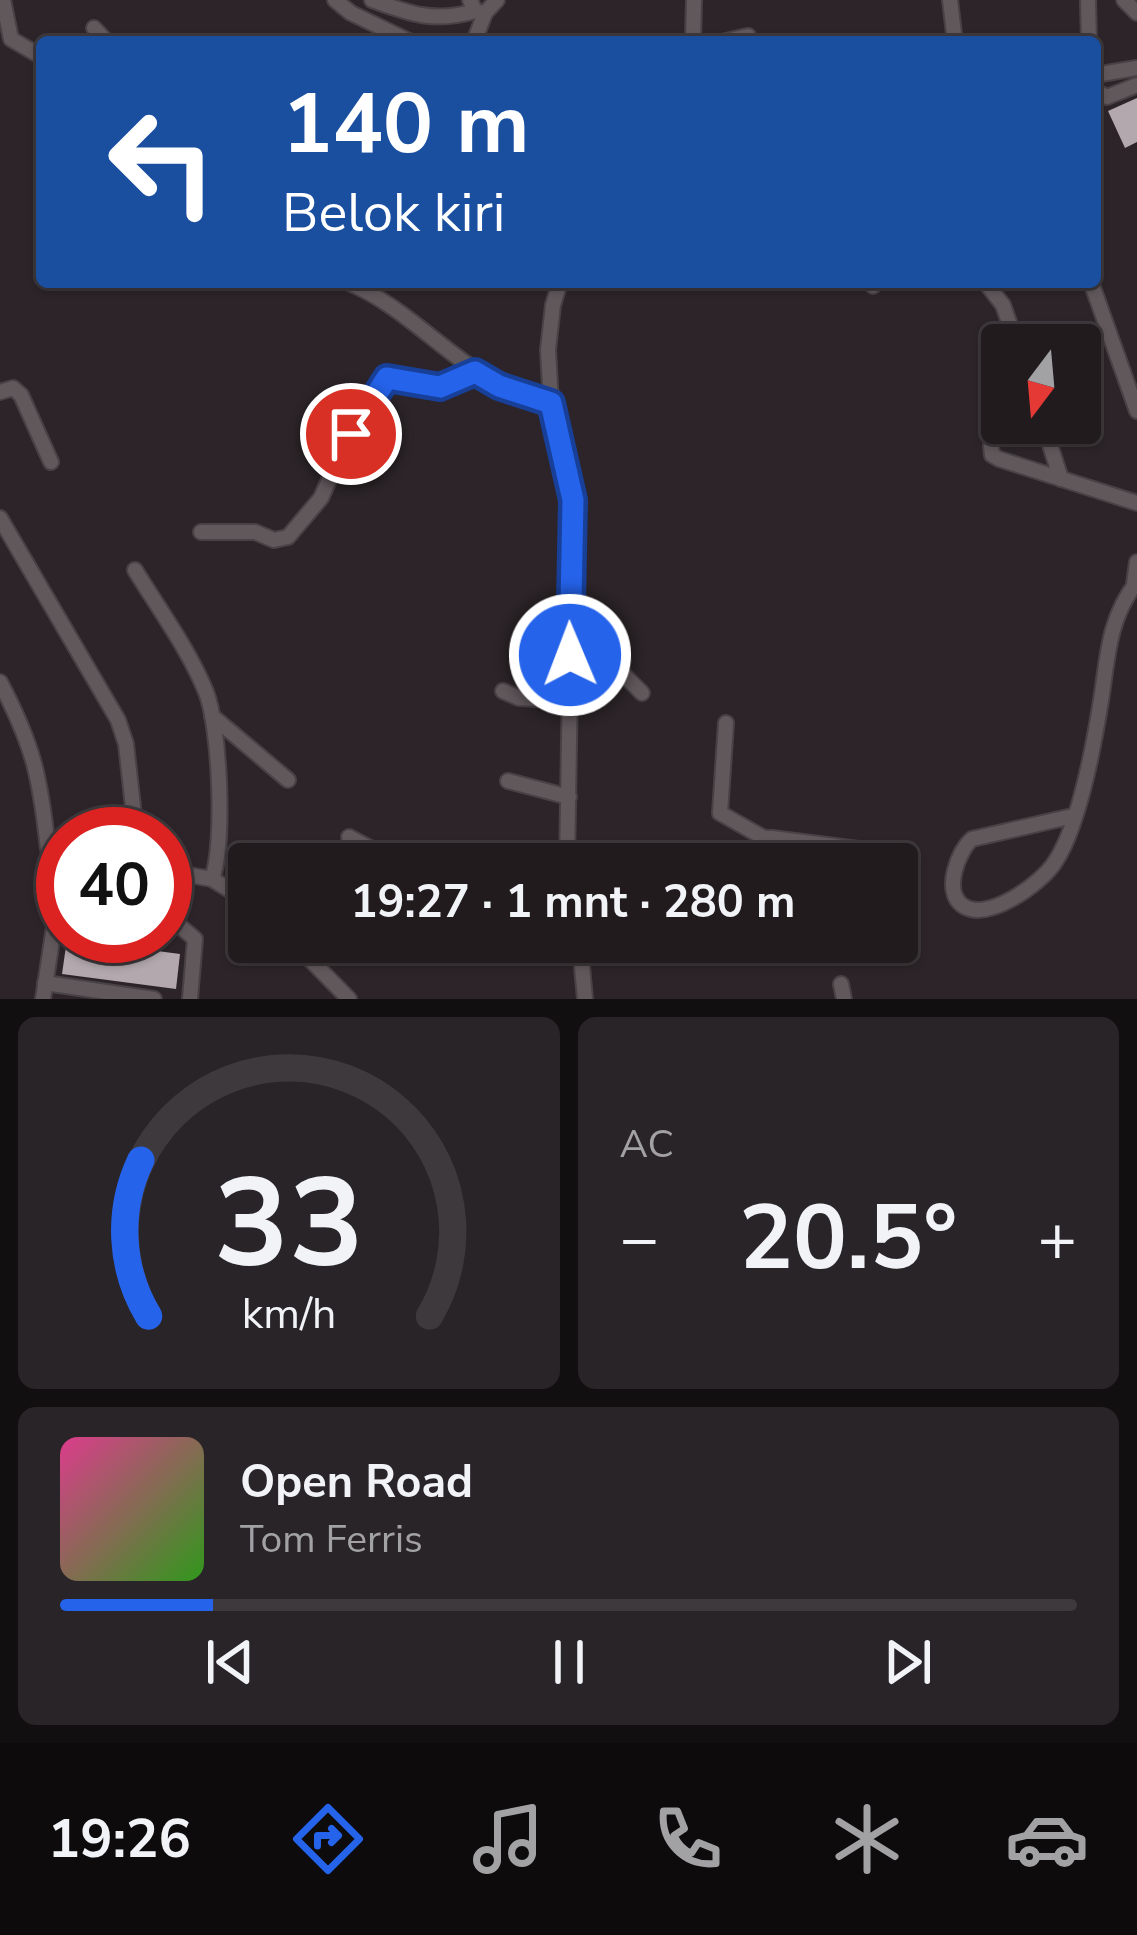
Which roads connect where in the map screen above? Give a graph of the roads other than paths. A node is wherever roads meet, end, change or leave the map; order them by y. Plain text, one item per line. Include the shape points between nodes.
1 (3, 0) edge
2 (334, 0) edge
3 (372, 0) edge
4 (497, 0) edge
5 (694, 0) edge
6 (950, 0) edge
7 (1088, 0) edge
8 (1124, 0) edge
9 (477, 8) edge
10 (1137, 13) edge
11 (94, 28) dead end
12 (101, 36) edge
13 (398, 36) edge
14 (693, 36) edge
15 (954, 36) edge
16 (1089, 36) edge
17 (36, 54) edge
18 (1137, 68) edge
19 (1101, 74) edge
20 (1137, 85) edge
21 (1101, 94) edge
22 (360, 288) edge
23 (559, 288) edge
24 (990, 288) edge
25 (1093, 288) edge
26 (1010, 324) edge
27 (475, 372) junction
28 (0, 392) edge
29 (551, 403) junction
30 (1137, 411) edge
31 (992, 444) edge
32 (1049, 444) edge
33 (51, 462) dead end
34 (1061, 479) junction
35 (1137, 503) edge
36 (0, 518) edge
37 (201, 532) dead end
38 (1137, 562) edge
39 (135, 570) dead end
40 (1136, 583) edge
41 (570, 655) junction
42 (0, 682) edge
43 (503, 691) dead end
44 (642, 693) dead end
45 (572, 701) junction
46 (212, 716) junction
47 (725, 723) dead end
48 (288, 780) dead end
49 (508, 782) dead end
50 (569, 797) junction
51 (43, 807) edge
52 (133, 807) edge
53 (1073, 816) junction
54 (349, 837) dead end
55 (764, 838) junction
56 (360, 843) edge
57 (568, 843) edge
58 (762, 843) edge
59 (807, 843) edge
60 (192, 876) edge
61 (212, 879) junction
62 (228, 889) edge
63 (192, 934) edge
64 (314, 963) edge
65 (580, 963) edge
66 (44, 991) edge
67 (154, 999) edge
68 (190, 999) edge
69 (349, 999) edge
70 (585, 999) edge

1 - 17 street via 10,39
2 - 13 street
3 - 9 street via 447,20
4 - 9 street
5 - 14 street
6 - 15 street
7 - 16 street
8 - 10 street
11 - 12 street
18 - 19 street
20 - 21 street
22 - 27 street
23 - 29 street via 549,328
24 - 26 street
25 - 30 street
27 - 29 street
27 - 37 street via 440,387 387,378 321,498 288,537
28 - 33 street via 21,395
29 - 41 street via 573,500
31 - 34 street via 992,454
32 - 34 street
34 - 35 street
36 - 52 street via 118,720
38 - 40 street
39 - 46 street
40 - 53 street via 1106,650 1094,742
41 - 44 street via 612,663
41 - 45 street
42 - 51 street via 30,740
43 - 45 street
45 - 50 street
46 - 48 street
46 - 61 street via 220,831
47 - 55 street via 720,813
49 - 50 street
50 - 57 street
53 - 53 street via 1054,864 1034,886 975,910 961,905 956,863 971,839
54 - 56 street
55 - 58 street
55 - 59 street
60 - 61 street
61 - 62 street
63 - 68 street
64 - 69 street
65 - 70 street
66 - 67 street

